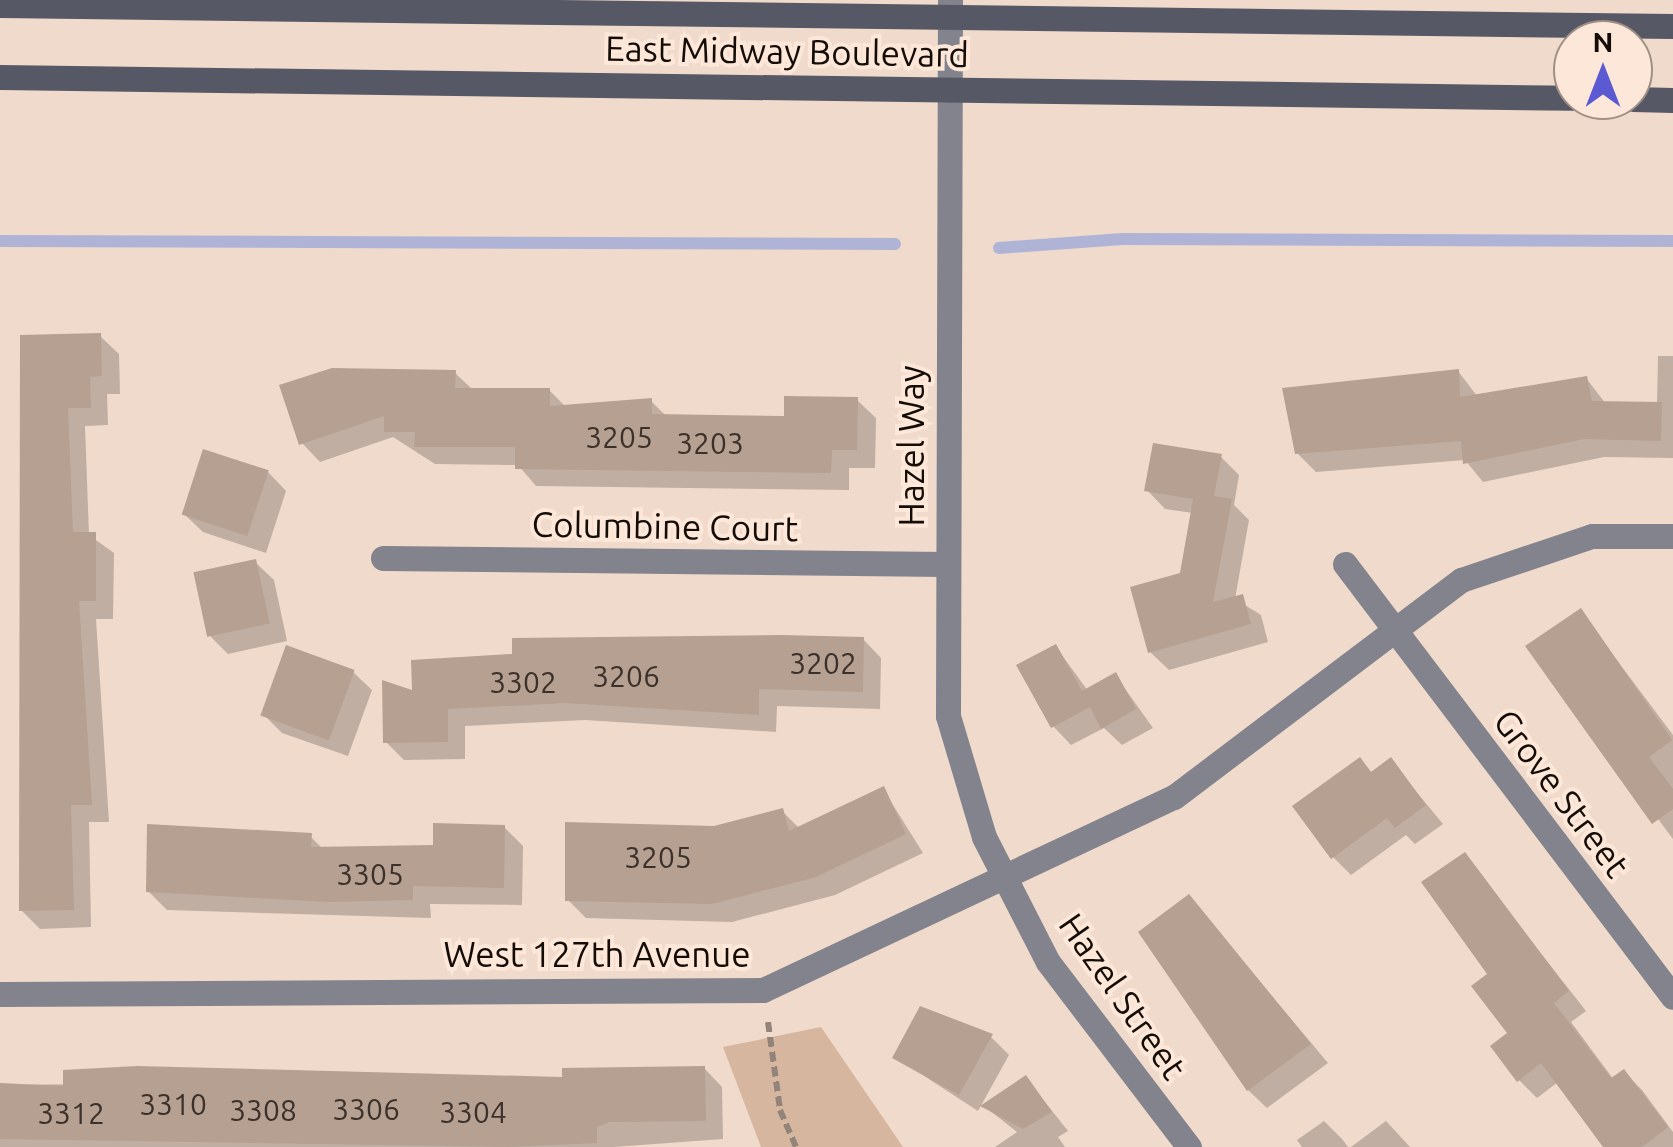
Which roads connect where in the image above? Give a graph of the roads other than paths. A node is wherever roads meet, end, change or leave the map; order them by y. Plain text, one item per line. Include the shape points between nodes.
1 (0, 5) edge
2 (950, 9) edge
3 (1673, 26) edge
4 (0, 77) edge
5 (948, 89) junction
6 (1553, 98) edge
7 (1673, 536) edge
8 (383, 558) dead end
9 (945, 564) junction
10 (1344, 564) dead end
11 (1394, 630) junction
12 (1008, 882) junction
13 (0, 994) edge
14 (1673, 998) edge
15 (1189, 1147) edge

1 - 2 main road, East Midway Boulevard
2 - 3 main road, East Midway Boulevard
2 - 5 street, Hazel Way
4 - 5 main road, East Midway Boulevard
5 - 6 main road, East Midway Boulevard
5 - 9 street, Hazel Way
7 - 11 street, West 127th Avenue via 1592,536 1512,557
8 - 9 street, Columbine Court
9 - 12 street, Hazel Way via 948,716
10 - 11 street
11 - 12 street, West 127th Avenue via 1174,797
11 - 14 street, Grove Street
12 - 13 street, West 127th Avenue via 763,990
12 - 15 street, Hazel Street via 1048,962

